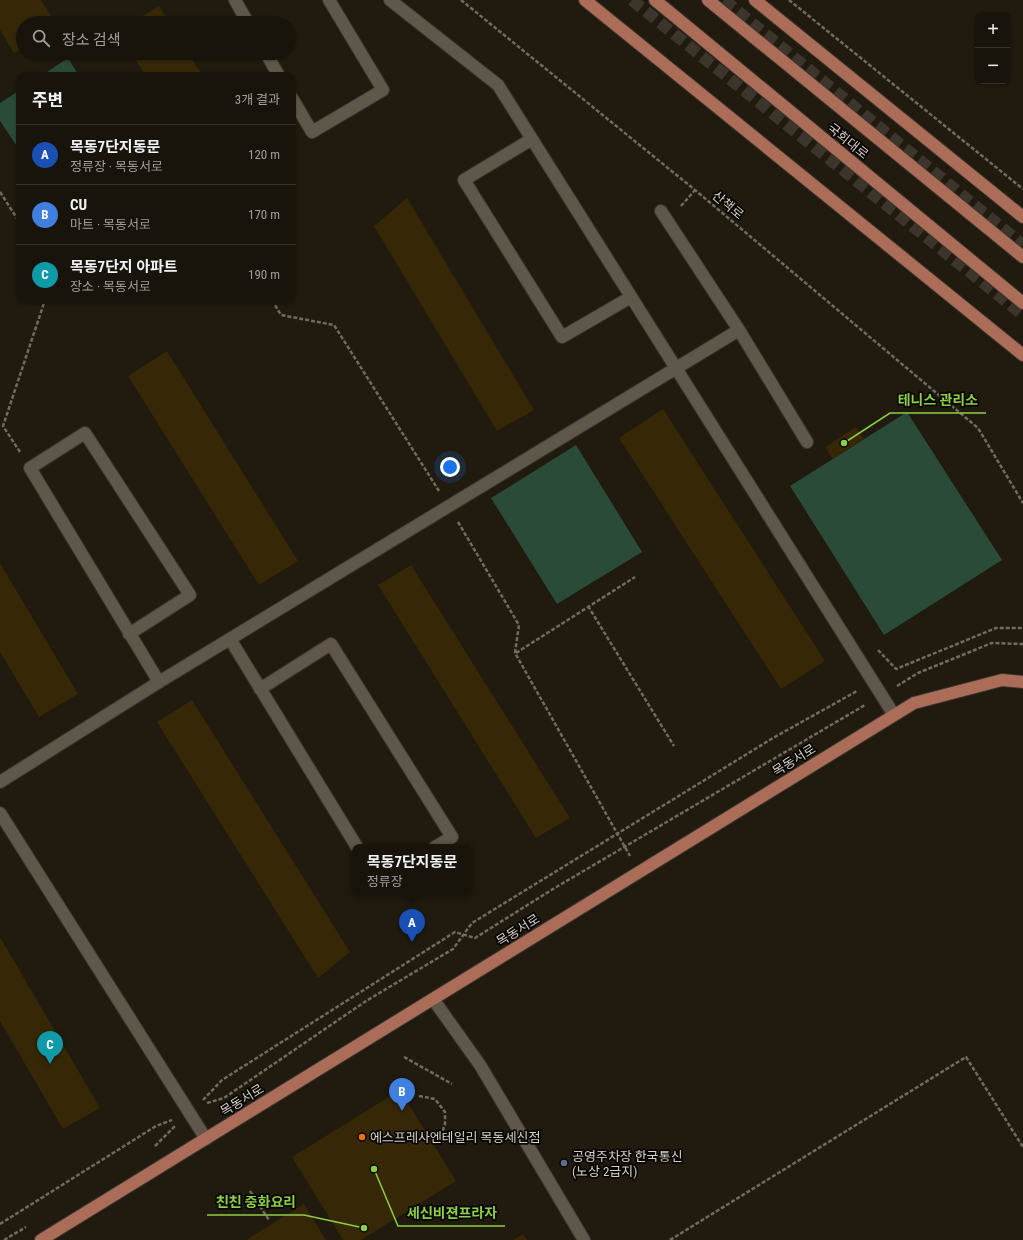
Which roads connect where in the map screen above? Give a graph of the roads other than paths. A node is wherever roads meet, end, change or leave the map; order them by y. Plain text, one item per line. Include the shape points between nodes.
1 (235, 0) edge
2 (329, 0) edge
3 (390, 0) edge
4 (585, 0) edge
5 (655, 0) edge
6 (708, 0) edge
7 (755, 0) edge
8 (244, 16) edge
9 (270, 60) edge
10 (277, 72) edge
11 (296, 105) edge
12 (532, 139) junction
13 (661, 211) dead end
14 (1023, 217) edge
15 (1023, 257) edge
16 (631, 297) junction
17 (1023, 303) edge
18 (739, 330) junction
19 (1023, 355) edge
20 (676, 368) junction
21 (807, 442) dead end
22 (129, 634) junction
23 (230, 639) junction
24 (1023, 674) edge
25 (1002, 680) junction
26 (159, 682) junction
27 (1023, 682) edge
28 (260, 689) junction
29 (894, 715) junction
30 (0, 782) edge
31 (0, 813) edge
32 (355, 844) edge
33 (440, 844) edge
34 (433, 999) junction
35 (206, 1139) junction
36 (41, 1240) edge
37 (584, 1240) edge

1 - 8 street
2 - 11 street via 383,90 312,132
3 - 12 street via 498,85
4 - 19 main road
5 - 17 main road, 국회대로
6 - 15 main road, 국회대로
7 - 14 main road
9 - 10 street
12 - 16 street
12 - 16 street via 464,180 562,337
13 - 18 street
16 - 20 street
18 - 20 street
18 - 21 street
20 - 23 street
20 - 29 street
22 - 22 street via 30,468 86,433 190,595
22 - 26 street
23 - 26 street
23 - 28 street
24 - 25 main road
25 - 27 main road, 목동서로
25 - 29 main road, 목동서로 via 914,702
26 - 30 street
28 - 32 street
28 - 33 street via 331,644 452,837
29 - 34 main road, 목동서로
31 - 35 street via 192,1110
34 - 35 main road, 목동서로
34 - 37 street via 480,1065
35 - 36 main road, 목동서로

